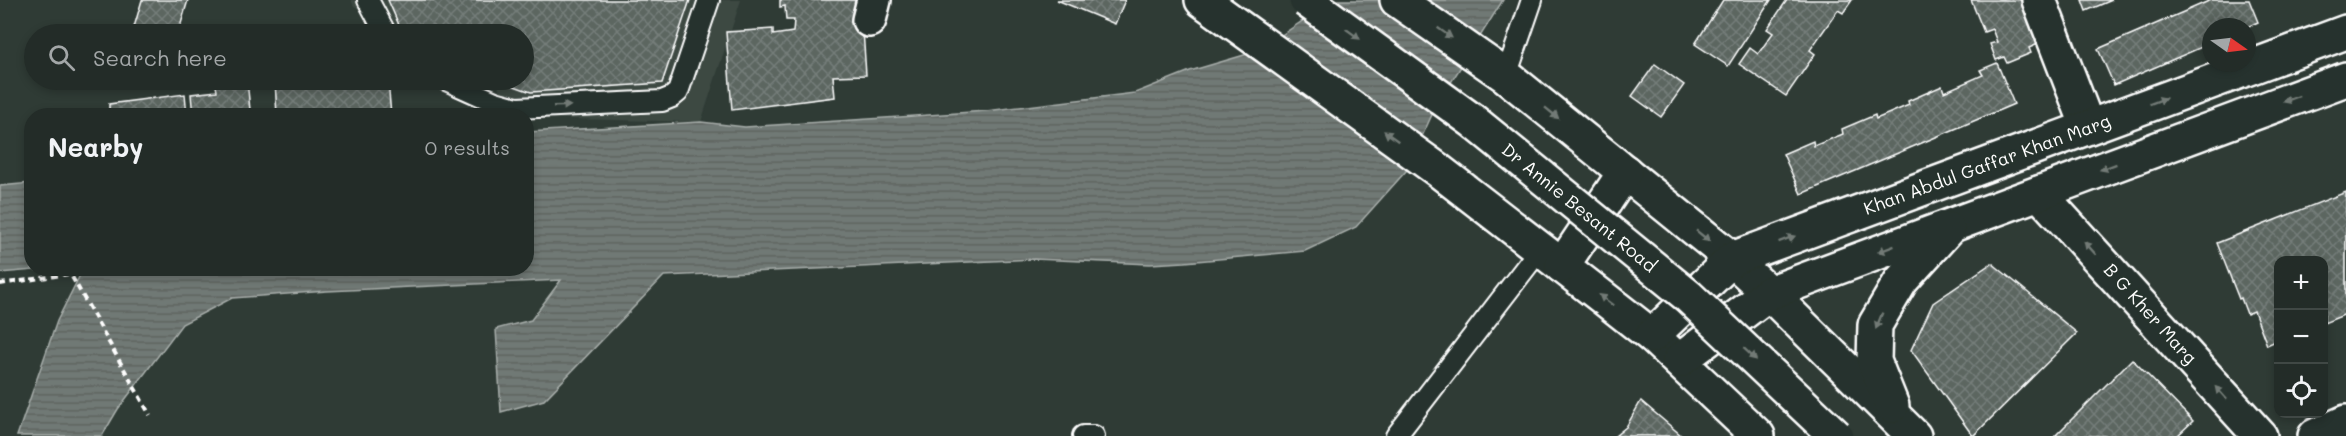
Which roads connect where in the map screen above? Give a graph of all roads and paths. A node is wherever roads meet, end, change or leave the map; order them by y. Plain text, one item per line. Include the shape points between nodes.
1 (368, 0) edge
2 (709, 0) edge
3 (1202, 0) edge
4 (1306, 0) edge
5 (1397, 0) edge
6 (1532, 0) edge
7 (2039, 0) edge
8 (381, 24) edge
9 (2346, 32) edge
10 (1506, 76) junction
11 (2346, 79) edge
12 (468, 90) edge
13 (517, 108) edge
14 (517, 108) edge
15 (2088, 127) junction
16 (1625, 172) junction
17 (2039, 193) junction
18 (1951, 225) junction
19 (1551, 257) junction
20 (1732, 259) junction
21 (42, 276) edge
22 (71, 276) edge
23 (0, 284) edge
24 (1769, 293) junction
25 (1652, 336) junction
26 (1678, 361) junction
27 (150, 416) dead end
28 (2346, 422) edge
29 (1906, 428) edge
30 (1083, 436) edge
31 (1094, 436) edge
32 (1396, 436) edge
33 (1758, 436) edge
34 (1836, 436) edge
35 (2260, 436) edge
36 (2315, 436) edge

1 - 8 lane
14 -> 2 lane via 672,98 678,92
19 -> 3 main road via 1438,170
4 -> 34 main road, Dr Annie Besant Road, bridge via 1473,121 1688,296
5 -> 10 main road
6 - 10 lane
7 - 15 main road
15 -> 9 main road, Khan Abdul Gaffar Khan Marg
10 -> 16 main road
11 -> 17 main road
12 -> 13 lane
20 -> 15 main road, Khan Abdul Gaffar Khan Marg
16 - 19 main road
16 -> 20 main road
17 - 18 main road
35 -> 17 main road, B G Kher Marg
18 -> 24 main road
18 -> 29 main road via 1900,281 1875,325 1874,361
25 -> 19 main road
19 - 32 lane
20 - 24 main road
20 - 25 main road, Khan Abdul Gaffar Khan Marg
21 - 23 path
22 - 27 path
24 - 26 main road
24 - 29 main road
25 - 26 main road
26 - 33 main road
28 - 36 main road
30 - 31 lane

